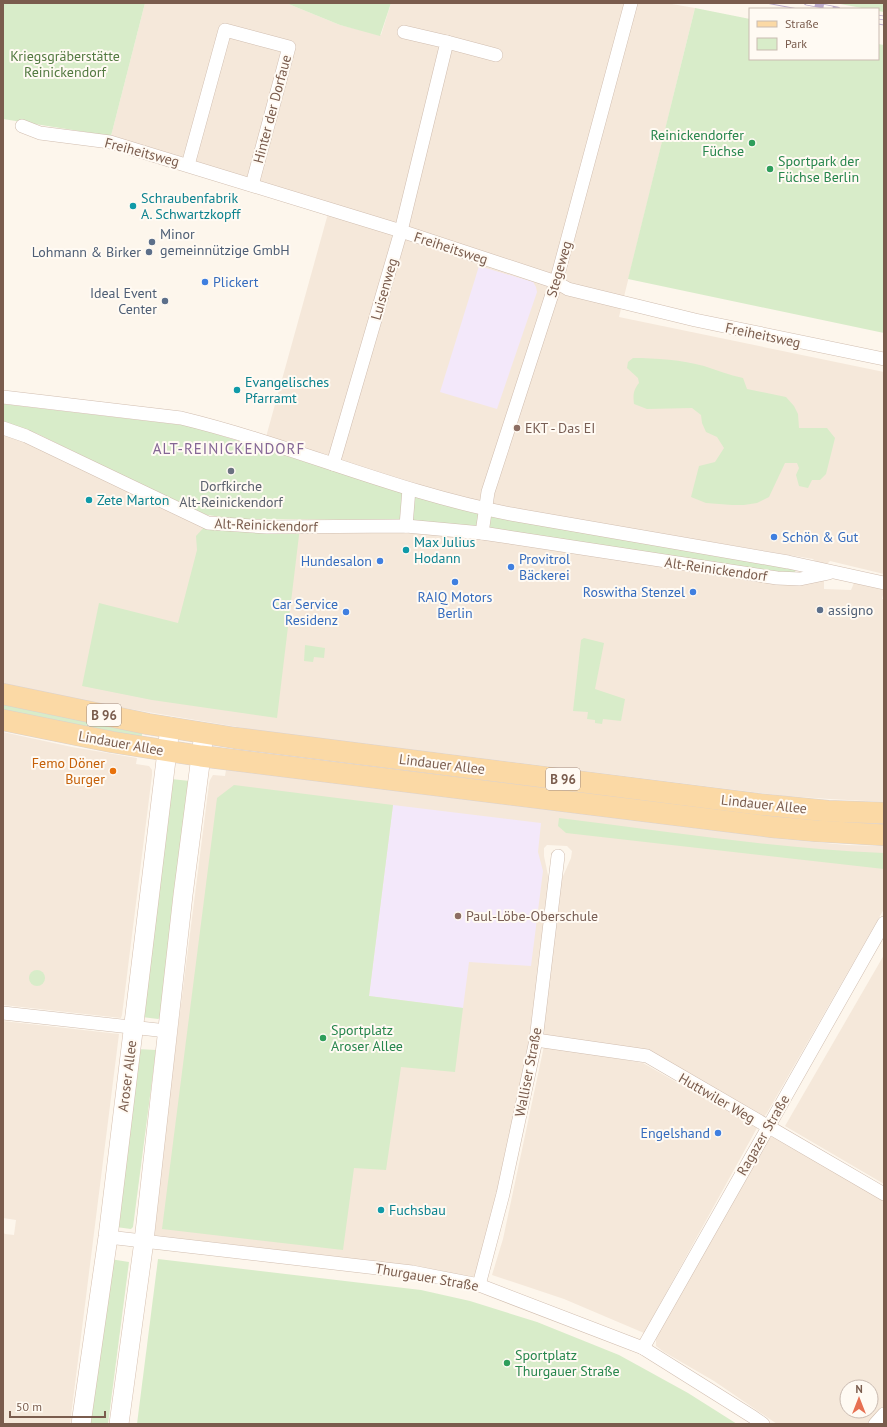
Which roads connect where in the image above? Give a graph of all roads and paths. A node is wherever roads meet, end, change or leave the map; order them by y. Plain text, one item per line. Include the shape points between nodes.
1 (631, 3) edge
2 (404, 32) dead end
3 (447, 42) junction
4 (496, 55) dead end
5 (22, 126) dead end
6 (188, 165) junction
7 (252, 185) junction
8 (400, 232) junction
9 (556, 282) junction
10 (884, 359) edge
11 (3, 397) edge
12 (3, 428) edge
13 (333, 464) junction
14 (409, 489) junction
15 (486, 509) junction
16 (406, 526) junction
17 (601, 529) junction
18 (482, 533) junction
19 (597, 551) junction
20 (835, 572) junction
21 (884, 583) edge
22 (3, 694) edge
23 (3, 720) edge
24 (170, 727) junction
25 (204, 733) junction
26 (167, 751) junction
27 (201, 756) junction
28 (884, 813) edge
29 (884, 835) edge
30 (558, 856) dead end
31 (884, 923) edge
32 (3, 1013) edge
33 (133, 1028) junction
34 (167, 1031) junction
35 (536, 1040) junction
36 (768, 1127) junction
37 (884, 1194) edge
38 (108, 1237) junction
39 (144, 1241) junction
40 (480, 1285) junction
41 (643, 1348) junction
42 (884, 1414) edge
43 (81, 1424) edge
44 (119, 1424) edge
45 (763, 1424) edge
46 (875, 1424) edge

1 - 9 street, Stegeweg
2 - 3 street
3 - 4 street
3 - 8 street, Luisenweg
5 - 6 street, Freiheitsweg via 40,133 110,142
6 - 7 street, Freiheitsweg
6 - 7 street, Hinter der Dorfaue via 225,30 289,47
7 - 8 street, Freiheitsweg
8 - 9 street, Freiheitsweg
8 - 13 street, Luisenweg
9 - 10 street, Freiheitsweg via 568,289 695,320
9 - 15 street, Stegeweg via 488,492
11 - 13 street, Alt-Reinickendorf via 182,418
12 - 16 street, Alt-Reinickendorf via 26,436 208,523 267,527
13 - 14 street, Alt-Reinickendorf
14 - 15 street, Alt-Reinickendorf
14 - 16 street
15 - 17 street, Alt-Reinickendorf
15 - 18 street, Stegeweg
16 - 18 street, Alt-Reinickendorf
17 - 19 street
17 - 20 street, Alt-Reinickendorf
18 - 19 street, Alt-Reinickendorf
19 - 20 street, Alt-Reinickendorf via 789,579
20 - 21 street, Alt-Reinickendorf
22 - 24 main road, Lindauer Allee / B 96
23 - 26 main road, Lindauer Allee / B 96
24 - 25 main road, Lindauer Allee / B 96
24 - 26 main road, Aroser Allee
25 - 27 main road
25 - 28 main road, Lindauer Allee / B 96 via 757,804
26 - 27 main road, Lindauer Allee / B 96
26 - 33 main road, Aroser Allee
27 - 29 main road, Lindauer Allee / B 96 via 772,827
27 - 34 main road
30 - 35 street, Walliser Straße
31 - 36 street, Ragazer Straße
32 - 33 street
33 - 34 street
33 - 38 main road, Aroser Allee
34 - 39 main road
35 - 36 street, Huttwiler Weg via 646,1056
35 - 40 street, Walliser Straße via 503,1194
36 - 37 street, Huttwiler Weg
36 - 41 street, Ragazer Straße
38 - 39 street, Thurgauer Straße
38 - 43 main road, Aroser Allee
39 - 40 street, Thurgauer Straße via 412,1272
39 - 44 main road
40 - 41 street, Thurgauer Straße
41 - 45 street, Thurgauer Straße
42 - 46 street

